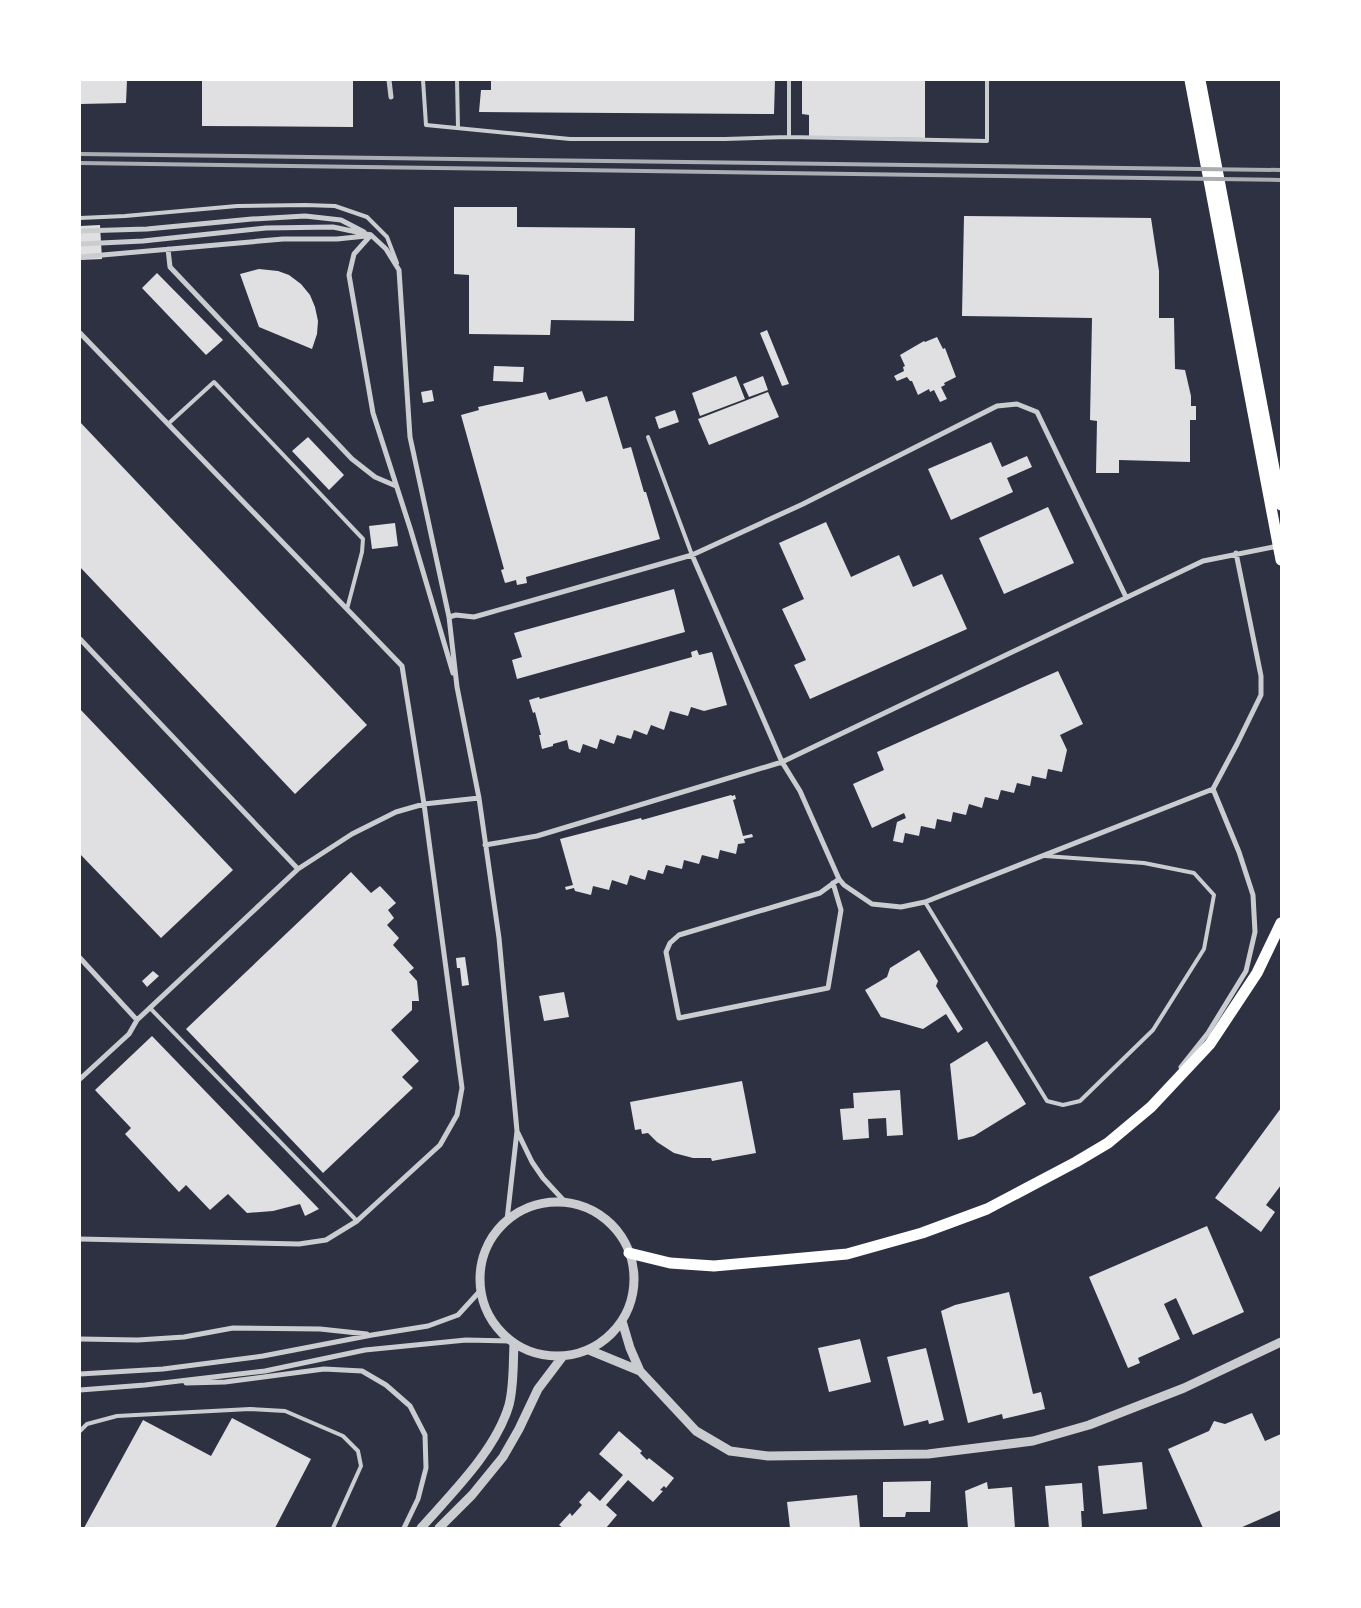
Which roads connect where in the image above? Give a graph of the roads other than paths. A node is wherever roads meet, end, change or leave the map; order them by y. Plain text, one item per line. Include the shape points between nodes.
1 (389, 80) edge
2 (423, 80) edge
3 (457, 80) edge
4 (789, 80) edge
5 (987, 80) edge
6 (1190, 80) edge
7 (1200, 80) edge
8 (390, 97) dead end
9 (1201, 116) junction
10 (458, 128) junction
11 (789, 138) junction
12 (80, 218) edge
13 (80, 231) edge
14 (1224, 234) junction
15 (371, 235) junction
16 (80, 244) edge
17 (168, 249) junction
18 (80, 257) edge
19 (400, 270) junction
20 (80, 333) edge
21 (168, 424) junction
22 (648, 437) dead end
23 (396, 486) junction
24 (1281, 505) edge
25 (1281, 546) edge
26 (1236, 553) junction
27 (692, 555) junction
28 (1281, 560) edge
29 (1126, 597) junction
30 (347, 609) junction
31 (449, 617) junction
32 (80, 639) edge
33 (457, 687) junction
34 (782, 762) junction
35 (1213, 789) junction
36 (479, 798) junction
37 (424, 804) junction
38 (485, 845) junction
39 (1044, 855) junction
40 (298, 869) junction
41 (839, 879) junction
42 (833, 882) junction
43 (924, 902) junction
44 (1281, 923) edge
45 (80, 958) edge
46 (150, 1008) junction
47 (137, 1020) junction
48 (80, 1079) edge
49 (1151, 1107) junction
50 (517, 1131) junction
51 (566, 1202) junction
52 (507, 1220) junction
53 (357, 1221) junction
54 (80, 1239) edge
55 (629, 1253) junction
56 (480, 1291) junction
57 (622, 1322) junction
58 (372, 1335) junction
59 (80, 1339) edge
60 (512, 1342) junction
61 (1281, 1342) edge
62 (589, 1350) junction
63 (563, 1356) junction
64 (640, 1371) junction
65 (80, 1374) edge
66 (145, 1385) junction
67 (80, 1390) edge
68 (80, 1431) edge
69 (332, 1528) edge
70 (404, 1528) edge
71 (421, 1528) edge
72 (439, 1528) edge

1 - 8 street
2 - 10 lane via 426,125
3 - 10 lane
4 - 11 lane
5 - 11 lane via 987,141
6 - 9 main road
7 - 9 main road
9 - 14 main road
10 - 11 lane via 570,139
12 - 19 lane via 236,206 335,206 367,217 387,237
13 - 15 street via 305,216 342,220
14 - 24 main road
14 - 28 main road
15 - 16 street via 333,227 266,228 143,242
15 - 17 street
15 - 19 street via 386,249
15 - 23 street via 354,254 349,275 373,413
17 - 18 street
17 - 23 street via 170,267 352,459
19 - 31 street via 410,437
20 - 21 street
21 - 30 street
21 - 30 lane via 214,382 363,539
22 - 27 lane
23 - 33 street
25 - 26 street
26 - 29 street via 1203,561
26 - 35 street via 1261,676 1261,695
27 - 29 street via 803,504 997,406 1017,404 1037,412
27 - 31 street via 474,617
27 - 34 street
29 - 34 street
30 - 37 street via 402,666
31 - 33 street
32 - 40 street
33 - 36 street
34 - 38 street via 537,836
34 - 41 street via 800,791
35 - 39 street
35 - 49 street via 1253,896 1255,932 1246,971 1208,1033
36 - 37 street
36 - 38 street
37 - 40 street via 396,812 352,834
37 - 53 street via 462,1088 457,1115 440,1145
38 - 50 street via 499,938
39 - 43 street
39 - 43 lane via 1144,863 1194,873 1214,896 1204,949 1153,1030 1080,1101 1063,1105 1047,1101
40 - 46 street
41 - 42 street
41 - 43 street via 872,904 901,907
42 - 42 street via 841,910 828,988 679,1018 666,952 679,935 820,893
44 - 49 main road via 1257,973 1210,1044
45 - 47 street
46 - 47 street
46 - 53 lane
47 - 48 street via 128,1034
49 - 55 main road via 1092,1153 987,1209 922,1233 847,1254 714,1266 670,1263
50 - 51 street via 543,1178
50 - 52 street
51 - 52 street via 545,1203 525,1209
51 - 55 street via 587,1208 605,1219 620,1234
52 - 56 street via 484,1252
53 - 54 street via 326,1240 299,1244
55 - 57 street via 634,1276 631,1300
56 - 58 street via 458,1315 428,1326
56 - 60 street via 490,1319
57 - 62 street
57 - 64 street
58 - 59 street via 320,1329 233,1328 184,1337
58 - 65 street via 254,1357 163,1369
60 - 63 street via 537,1354
60 - 66 street via 466,1340 364,1350 265,1371
60 - 71 street via 509,1404 494,1441
61 - 64 street via 1184,1388 1089,1425 1033,1441 928,1454 768,1456 730,1451 696,1431
62 - 63 street
62 - 64 street
63 - 72 street via 538,1389 503,1457
66 - 67 street
66 - 70 street via 224,1382 324,1369 362,1371 386,1385 410,1406 425,1435 426,1468 418,1498
68 - 69 lane via 87,1424 117,1416 250,1408 285,1411 343,1436 358,1450 361,1466

